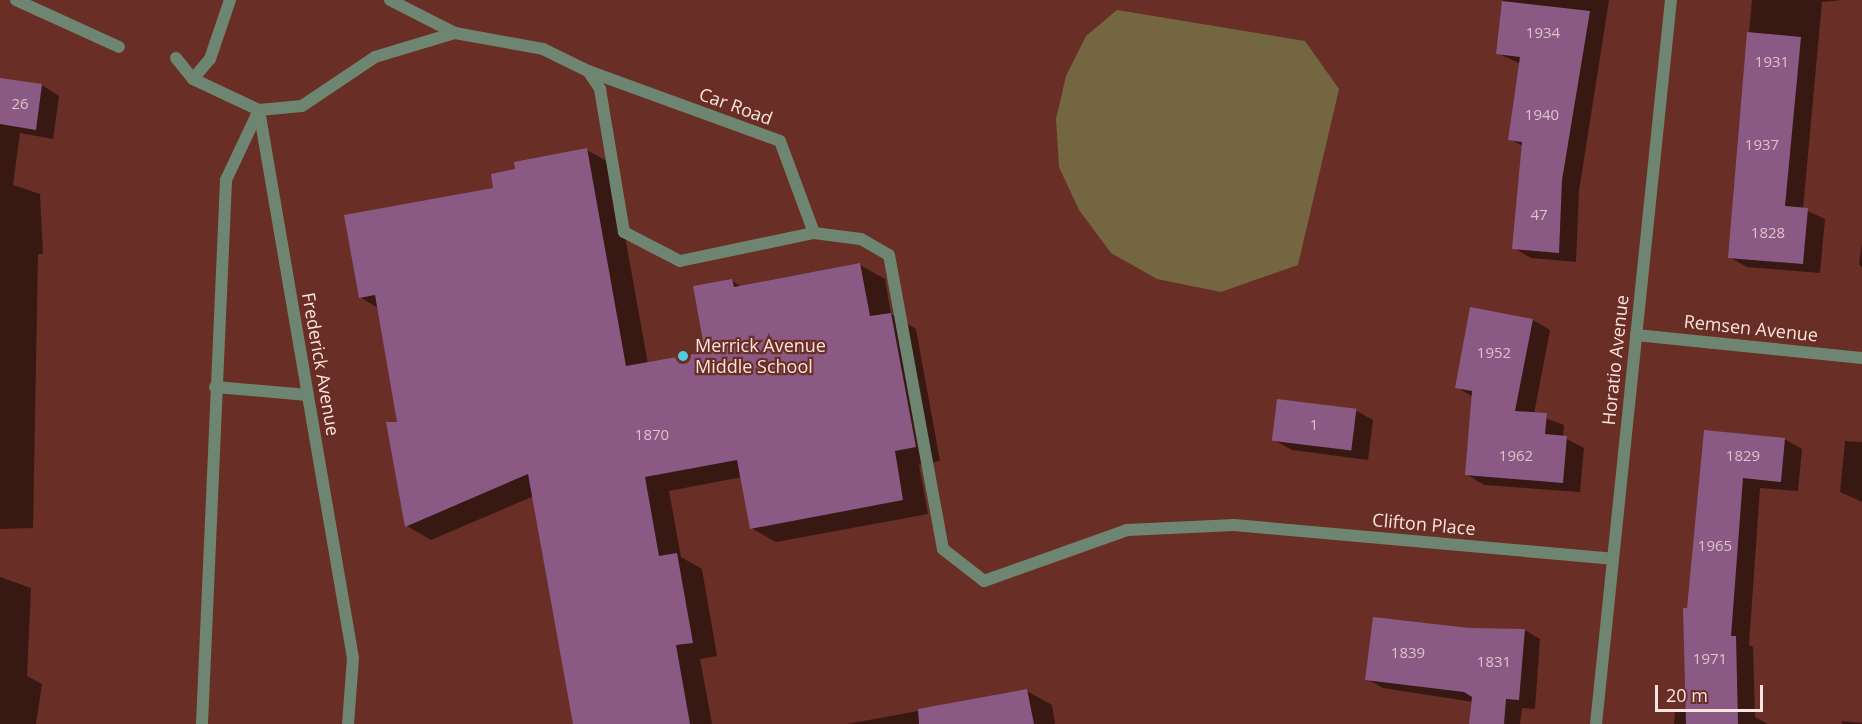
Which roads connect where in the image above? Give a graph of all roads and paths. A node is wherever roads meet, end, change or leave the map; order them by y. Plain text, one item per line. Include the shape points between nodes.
1 (16, 0) edge
2 (230, 0) edge
3 (390, 0) edge
4 (1671, 0) edge
5 (455, 33) junction
6 (119, 47) dead end
7 (176, 58) dead end
8 (588, 71) junction
9 (193, 79) junction
10 (260, 110) junction
11 (814, 233) junction
12 (1636, 335) junction
13 (1862, 358) edge
14 (214, 387) junction
15 (308, 395) junction
16 (1612, 559) junction
17 (202, 724) edge
18 (348, 724) edge
19 (1596, 724) edge

1 - 6 street
2 - 9 street via 210,59
3 - 5 street
4 - 12 street, Horatio Avenue
5 - 8 street, Car Road via 543,49
5 - 10 street via 375,57 302,106
7 - 9 street
8 - 11 street, Car Road via 780,141
8 - 11 street via 600,89 624,232 680,261
9 - 10 street
10 - 14 street via 226,180
10 - 15 street, Frederick Avenue
11 - 16 street, Clifton Place via 861,239 889,255 943,549 984,581 1127,530 1234,525
12 - 13 street, Remsen Avenue
12 - 16 street, Horatio Avenue
14 - 15 street
14 - 17 street
15 - 18 street, Frederick Avenue via 353,658
16 - 19 street, Horatio Avenue

